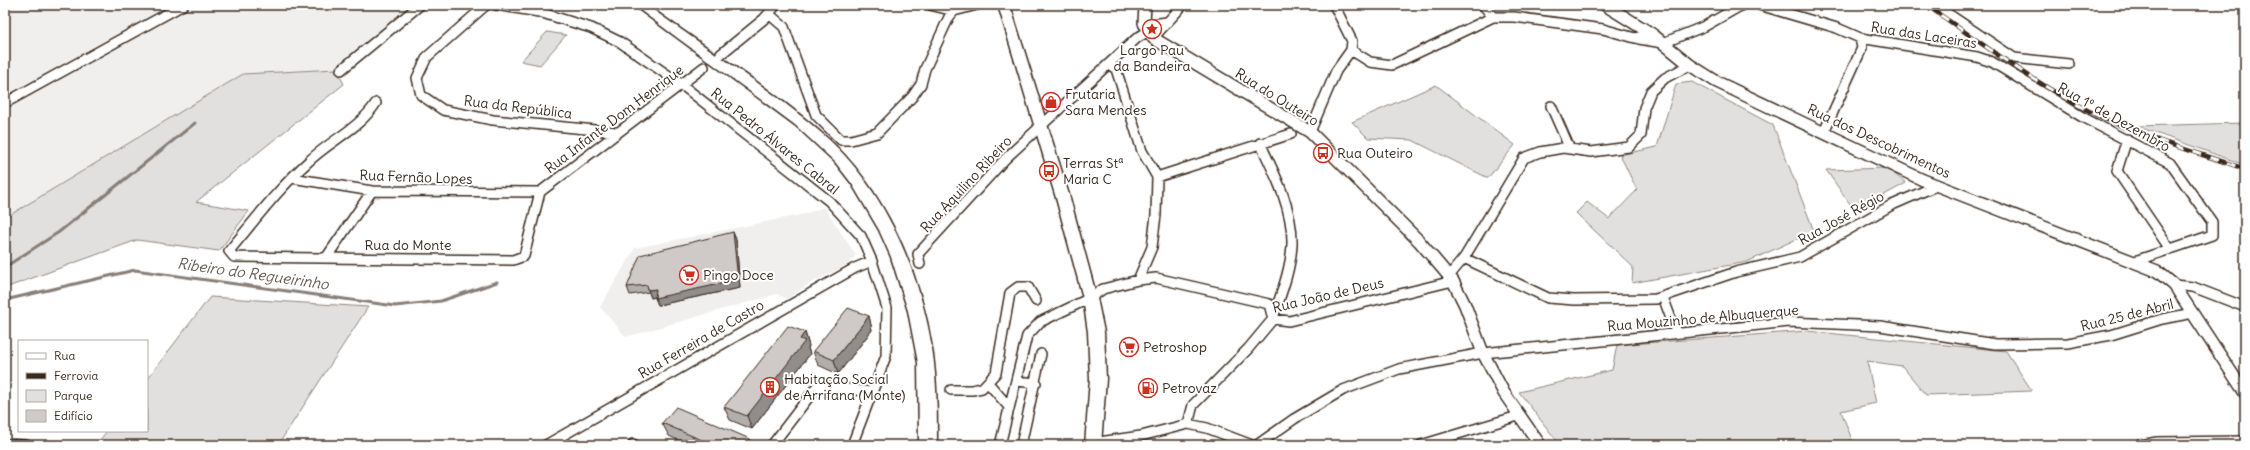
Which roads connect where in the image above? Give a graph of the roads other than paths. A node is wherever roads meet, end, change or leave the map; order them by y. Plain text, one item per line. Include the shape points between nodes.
1 (184, 5) edge
2 (420, 5) edge
3 (486, 5) edge
4 (496, 5) edge
5 (632, 5) edge
6 (639, 5) edge
7 (776, 5) edge
8 (930, 5) edge
9 (977, 5) edge
10 (1004, 5) edge
11 (1145, 5) edge
12 (1183, 5) edge
13 (1334, 5) edge
14 (1483, 5) edge
15 (1605, 5) edge
16 (1742, 5) edge
17 (1759, 5) edge
18 (1935, 5) edge
19 (954, 11) junction
20 (769, 14) junction
21 (1625, 16) junction
22 (1493, 17) junction
23 (1167, 22) junction
24 (1148, 31) junction
25 (1618, 33) junction
26 (1652, 34) junction
27 (1635, 38) junction
28 (1860, 38) junction
29 (1663, 43) junction
30 (1351, 50) junction
31 (721, 54) dead end
32 (1992, 62) joint
33 (1109, 64) junction
34 (2069, 64) dead end
35 (1690, 66) junction
36 (704, 67) dead end
37 (340, 70) dead end
38 (682, 85) junction
39 (5, 103) edge
40 (376, 103) dead end
41 (1551, 106) dead end
42 (1055, 111) junction
43 (1039, 121) junction
44 (616, 132) junction
45 (1310, 132) junction
46 (1824, 132) junction
47 (1292, 134) dead end
48 (2127, 139) junction
49 (1260, 143) junction
50 (1570, 149) junction
51 (1157, 177) junction
52 (292, 178) junction
53 (1938, 185) junction
54 (372, 191) junction
55 (540, 192) junction
56 (2170, 249) junction
57 (326, 258) junction
58 (1464, 258) junction
59 (872, 261) junction
60 (2135, 261) junction
61 (920, 264) dead end
62 (1451, 278) junction
63 (1138, 280) junction
64 (2174, 285) junction
65 (1663, 296) junction
66 (1090, 298) junction
67 (1036, 301) dead end
68 (2245, 308) edge
69 (2193, 313) junction
70 (1273, 319) junction
71 (1676, 332) junction
72 (1949, 336) joint
73 (1483, 353) junction
74 (1041, 354) dead end
75 (1016, 381) junction
76 (1036, 383) junction
77 (989, 384) junction
78 (951, 390) dead end
79 (872, 392) junction
80 (2245, 393) edge
81 (1009, 407) junction
82 (1518, 416) junction
83 (1188, 424) junction
84 (2245, 442) edge
85 (5, 444) edge
86 (1092, 444) edge
87 (26, 445) edge
88 (546, 445) edge
89 (772, 445) edge
90 (852, 445) edge
91 (920, 445) edge
92 (928, 445) edge
93 (1000, 445) edge
94 (1021, 445) edge
95 (1252, 445) edge
96 (1257, 445) edge
97 (1421, 445) edge
98 (1540, 445) edge
99 (2140, 445) edge

1 - 39 street
2 - 37 street
3 - 44 street, Rua da República via 427,57 417,78 420,95 443,110 493,120
4 - 38 street, Rua Pedro Álvares Cabral via 539,12 591,28 620,42
5 - 91 highway via 786,118 821,151 855,191 881,238 901,284 915,338 921,380
6 - 92 highway via 791,115 823,142 862,188 892,242 908,282 922,336 928,378
7 - 20 street
8 - 19 street
9 - 19 street
10 - 43 main road
11 - 24 street via 1143,17
12 - 23 street
13 - 30 street via 1352,41
14 - 22 street
15 - 21 street, Rua dos Descobrimentos
16 - 29 street via 1705,26
17 - 28 street, Rua das Laceiras via 1837,28
18 - 34 street via 2014,58
19 - 20 street via 925,69 921,84 898,113 877,134 851,140 841,140 816,115 784,27
20 - 31 street
21 - 25 street
21 - 26 street, Rua dos Descobrimentos
22 - 25 street via 1514,17
22 - 30 street via 1392,65 1380,66 1366,62
23 - 24 street
23 - 24 street
24 - 33 street
24 - 45 street, Rua do Outeiro
25 - 27 street
26 - 27 street
26 - 29 street, Rua dos Descobrimentos
27 - 29 street
28 - 32 street, Rua das Laceiras via 1977,57
28 - 46 street via 1862,48
29 - 35 street, Rua dos Descobrimentos
30 - 45 street via 1336,72
32 - 48 street, Rua 1º de Dezembro via 2084,118
33 - 42 street
33 - 51 street via 1116,69 1142,151
35 - 46 street, Rua dos Descobrimentos via 1717,82
35 - 50 street via 1651,89 1642,109 1641,135 1628,147 1591,152
36 - 38 street, Rua Infante Dom Henrique
38 - 44 street, Rua Infante Dom Henrique
38 - 59 street, Rua Pedro Álvares Cabral via 829,201 861,236
40 - 52 street via 369,115 311,159
41 - 50 street
42 - 43 street
42 - 43 street
43 - 61 street, Rua Aquilino Ribeiro via 918,254
43 - 66 main road
44 - 55 street, Rua Infante Dom Henrique
45 - 62 street, Rua do Outeiro via 1419,241
46 - 53 street, Rua dos Descobrimentos
47 - 49 street
48 - 56 street via 2118,171
48 - 56 street, Rua 1º de Dezembro via 2170,163 2212,222 2212,235
49 - 51 street
49 - 70 street via 1276,178 1290,222 1291,258
50 - 58 street via 1540,152 1524,158
51 - 63 street via 1152,247
52 - 54 street, Rua Fernão Lopes
52 - 57 street, Rua do Monte via 229,250 234,257
53 - 60 street, Rua dos Descobrimentos
53 - 65 street, Rua José Régio via 1890,206 1800,257 1736,272
54 - 55 street, Rua Fernão Lopes
54 - 57 street
55 - 57 street, Rua do Monte via 524,256 513,260
56 - 60 street
58 - 62 street
58 - 65 street, Rua José Régio via 1548,298 1656,299
59 - 79 street, Rua Pedro Álvares Cabral via 888,308 886,356
59 - 88 street, Rua Ferreira de Castro via 848,272
60 - 64 street, Rua dos Descobrimentos via 2157,271
62 - 70 street, Rua João de Deus via 1288,321
62 - 73 street, Rua do Outeiro via 1465,305
63 - 66 street via 1103,288
63 - 70 street via 1156,278 1269,304
64 - 68 street via 2193,287
64 - 69 street, Rua dos Descobrimentos
65 - 71 street
66 - 75 street via 1040,322 1027,336
66 - 86 main road via 1096,332 1098,379
67 - 77 street via 1028,287 1018,287 1010,293 996,373
69 - 72 street, Rua 25 de Abril via 2162,319 2111,336 2068,343 1995,344
69 - 80 street, Rua dos Descobrimentos
70 - 83 street, Rua João de Deus via 1248,349 1193,405
71 - 72 street, Rua Mouzinho de Albuquerque via 1789,322 1880,326
71 - 73 street, Rua Mouzinho de Albuquerque
73 - 82 street, Rua do Outeiro
73 - 96 street, Rua Mouzinho de Albuquerque via 1399,370 1343,390
74 - 76 street
75 - 76 street
75 - 81 street
76 - 94 street
77 - 78 street via 981,390
77 - 81 street
79 - 89 street via 818,385
79 - 90 street, Rua Pedro Álvares Cabral
81 - 93 street
82 - 97 street
82 - 98 street, Rua do Outeiro
83 - 86 street via 1147,436
83 - 95 street via 1207,428
84 - 99 street via 2157,442
85 - 87 street

